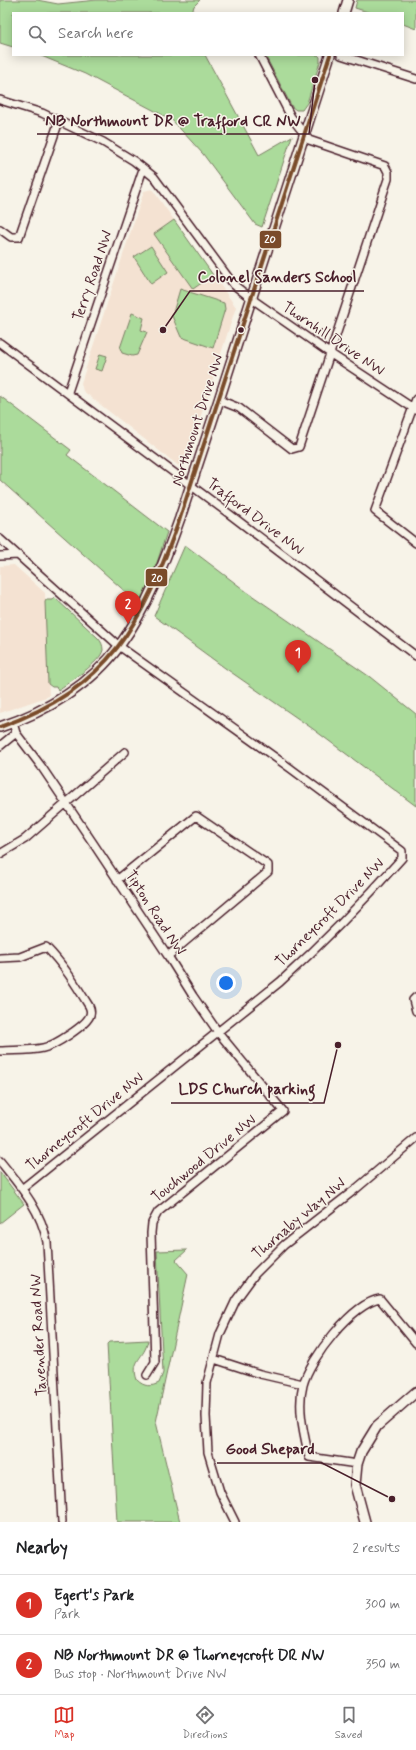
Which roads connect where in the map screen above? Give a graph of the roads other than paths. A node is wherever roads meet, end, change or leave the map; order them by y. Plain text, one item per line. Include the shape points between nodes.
1 (348, 0) edge
2 (344, 12) edge
3 (259, 56) edge
4 (330, 56) edge
5 (344, 56) edge
6 (416, 79) edge
7 (0, 100) edge
8 (59, 121) junction
9 (304, 134) junction
10 (143, 169) junction
11 (0, 229) edge
12 (252, 300) junction
13 (0, 343) edge
14 (331, 354) junction
15 (68, 392) junction
16 (416, 399) edge
17 (219, 400) junction
18 (415, 409) edge
19 (191, 486) junction
20 (0, 539) edge
21 (416, 543) edge
22 (18, 555) junction
23 (0, 556) edge
24 (120, 646) junction
25 (416, 656) edge
26 (13, 723) junction
27 (0, 727) edge
28 (16, 733) junction
29 (0, 746) edge
30 (125, 752) dead end
31 (65, 804) junction
32 (0, 854) edge
33 (117, 880) junction
34 (168, 956) junction
35 (0, 958) edge
36 (416, 996) edge
37 (416, 1012) edge
38 (218, 1032) junction
39 (0, 1051) edge
40 (283, 1111) joint
41 (416, 1138) edge
42 (0, 1162) edge
43 (23, 1188) junction
44 (416, 1343) edge
45 (214, 1359) junction
46 (147, 1375) dead end
47 (303, 1384) junction
48 (416, 1392) edge
49 (357, 1464) junction
50 (62, 1522) edge
51 (234, 1522) edge
52 (365, 1522) edge

1 - 2 street
3 - 9 street via 291,117
4 - 9 street, Northmount Drive NW
5 - 6 street
7 - 8 street, Thornhill Drive NW
8 - 10 street, Thornhill Drive NW via 103,142
8 - 11 street via 19,237 11,237
9 - 12 street, Northmount Drive NW
9 - 14 street via 314,143 385,166 388,172 388,179
10 - 12 street, Thornhill Drive NW via 154,177 234,285
10 - 15 street, Terry Road NW
12 - 14 street, Thornhill Drive NW
12 - 17 street, Northmount Drive NW
13 - 15 street, Trafford Drive NW
14 - 17 street via 299,448 292,449 239,408
14 - 18 street, Thornhill Drive NW
15 - 19 street, Trafford Drive NW
16 - 18 street
17 - 19 street, Northmount Drive NW
18 - 21 street via 375,511
19 - 24 street, Northmount Drive NW via 149,599
19 - 25 street, Trafford Drive NW
20 - 22 street, Thorneycroft Drive NW
22 - 23 street
22 - 24 street, Thorneycroft Drive NW
24 - 26 street, Northmount Drive NW via 78,688
24 - 38 street, Thorneycroft Drive NW via 402,851 402,858 317,949
26 - 27 street, Northmount Drive NW
26 - 28 street, Tipton Road NW
28 - 29 street
28 - 31 street, Tipton Road NW
30 - 31 street
31 - 32 street via 25,839
31 - 33 street, Tipton Road NW
33 - 34 street, Tipton Road NW
33 - 34 street via 196,816 268,865 268,872
34 - 38 street, Tipton Road NW
35 - 39 street via 20,956 46,947 70,975 91,1011 86,1021 46,1048
36 - 37 street via 413,1000
38 - 40 street, Tipton Road NW
38 - 43 street, Thorneycroft Drive NW
40 - 46 street, Touchwood Drive NW via 155,1217 151,1233 155,1362
41 - 45 street, Thornaby Way NW via 284,1245 255,1274 236,1300 220,1334
42 - 43 street, Tavender Road NW
43 - 50 street, Tavender Road NW via 42,1223 47,1242
44 - 47 street via 380,1299 373,1300 342,1323 317,1356
45 - 47 street via 260,1374
45 - 51 street, Thornaby Way NW via 207,1383 208,1452 220,1492
47 - 49 street via 300,1404 309,1457
48 - 49 street via 377,1426 361,1452
49 - 52 street via 355,1485

